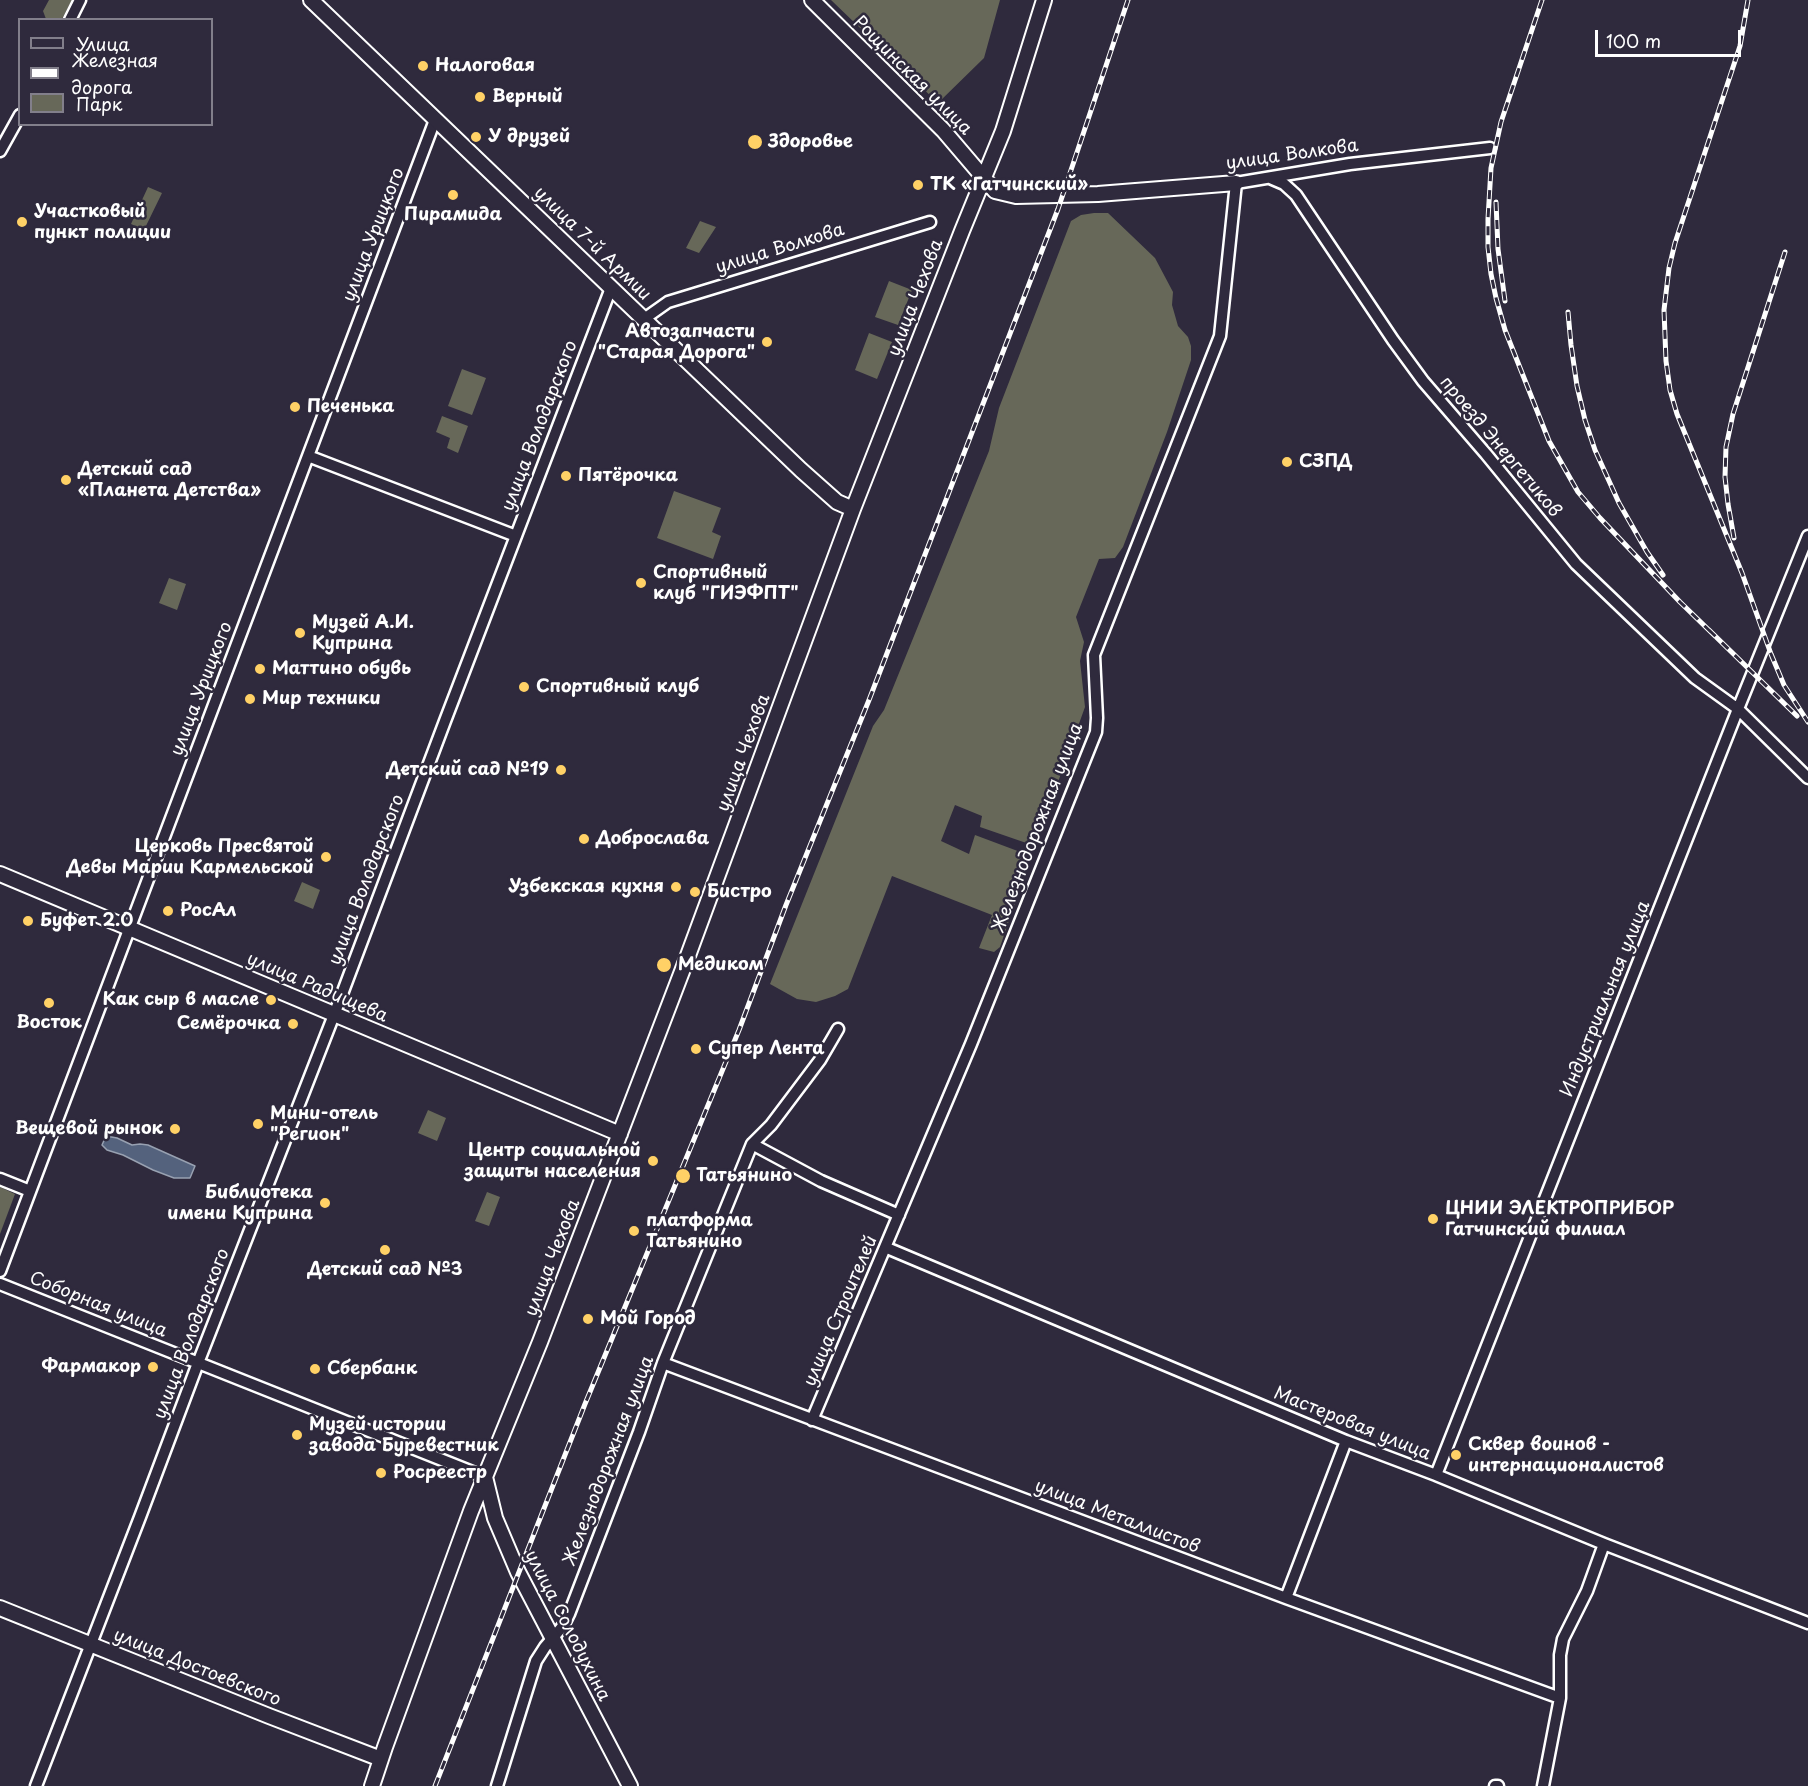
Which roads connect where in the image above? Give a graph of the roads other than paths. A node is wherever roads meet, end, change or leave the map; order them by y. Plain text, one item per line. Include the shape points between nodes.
1 (80, 0) edge
2 (311, 0) edge
3 (812, 0) edge
4 (1044, 0) edge
5 (71, 18) edge
6 (18, 119) edge
7 (435, 120) junction
8 (1490, 148) dead end
9 (0, 151) edge
10 (984, 178) junction
11 (1270, 178) junction
12 (1236, 183) junction
13 (1098, 194) joint
14 (930, 222) dead end
15 (611, 288) junction
16 (644, 319) junction
17 (308, 456) junction
18 (853, 509) junction
19 (516, 536) junction
20 (1808, 537) edge
21 (1738, 710) junction
22 (1808, 778) edge
23 (0, 874) edge
24 (129, 928) junction
25 (334, 1014) junction
26 (838, 1029) dead end
27 (620, 1134) junction
28 (752, 1144) junction
29 (0, 1179) edge
30 (30, 1191) junction
31 (900, 1215) junction
32 (886, 1248) junction
33 (0, 1271) edge
34 (0, 1284) edge
35 (198, 1363) junction
36 (663, 1363) junction
37 (812, 1420) junction
38 (1346, 1441) junction
39 (1436, 1475) junction
40 (485, 1477) junction
41 (471, 1511) junction
42 (495, 1518) junction
43 (1604, 1544) junction
44 (1286, 1598) junction
45 (0, 1608) edge
46 (1808, 1623) edge
47 (553, 1637) junction
48 (90, 1644) junction
49 (1560, 1698) junction
50 (381, 1759) junction
51 (36, 1786) edge
52 (372, 1786) edge
53 (497, 1786) edge
54 (630, 1786) edge
55 (1543, 1786) edge

1 - 5 street
2 - 7 street, улица 7-й Армии
3 - 10 street, Рощинская улица via 943,130
4 - 10 street, улица Чехова
6 - 9 street
7 - 15 street, улица 7-й Армии
7 - 17 street, улица Урицкого
8 - 11 street, улица Волкова
10 - 13 street, Рощинская улица via 995,191 1005,195
10 - 18 street, улица Чехова
11 - 12 street, улица Волкова
11 - 21 street, проезд Энергетиков via 1296,195 1423,381 1576,564 1695,678
12 - 13 street, улица Волкова
12 - 31 street, Железнодорожная улица via 1220,336 1094,655 1096,732
14 - 16 street, улица Волкова via 668,302
15 - 16 street, улица 7-й Армии
15 - 19 street, улица Володарского
16 - 18 street, улица 7-й Армии via 801,470 837,502
17 - 19 street
17 - 24 street, улица Урицкого
18 - 27 street, улица Чехова
19 - 25 street, улица Володарского
20 - 21 street, Индустриальная улица
21 - 22 street, проезд Энергетиков
21 - 39 street, Индустриальная улица
23 - 24 street, улица Радищева
24 - 25 street, улица Радищева
24 - 30 street, улица Урицкого
25 - 27 street, улица Радищева
25 - 35 street, улица Володарского
26 - 28 street, Железнодорожная улица via 771,1125
27 - 40 street, улица Чехова
28 - 31 street
28 - 36 street, Железнодорожная улица
29 - 30 street
30 - 33 street, улица Урицкого
31 - 32 street, улица Строителей
32 - 37 street, улица Строителей
32 - 38 street, Мастеровая улица
34 - 35 street, Соборная улица
35 - 40 street, Соборная улица
35 - 48 street, улица Володарского
36 - 37 street, улица Металлистов
36 - 47 street, Железнодорожная улица via 569,1614
37 - 44 street, улица Металлистов
38 - 39 street, Мастеровая улица
38 - 44 street
39 - 43 street, Мастеровая улица
40 - 41 street, улица Чехова
40 - 42 street, улица Солодухина
41 - 42 street via 484,1509
41 - 50 street, улица Чехова
42 - 47 street, улица Солодухина
43 - 46 street, Мастеровая улица
43 - 49 street via 1587,1591 1563,1639
44 - 49 street, улица Металлистов
45 - 48 street, улица Достоевского
47 - 53 street, Железнодорожная улица via 536,1661
47 - 54 street, улица Солодухина
48 - 50 street, улица Достоевского
48 - 51 street, улица Володарского
49 - 55 street
50 - 52 street, улица Чехова

